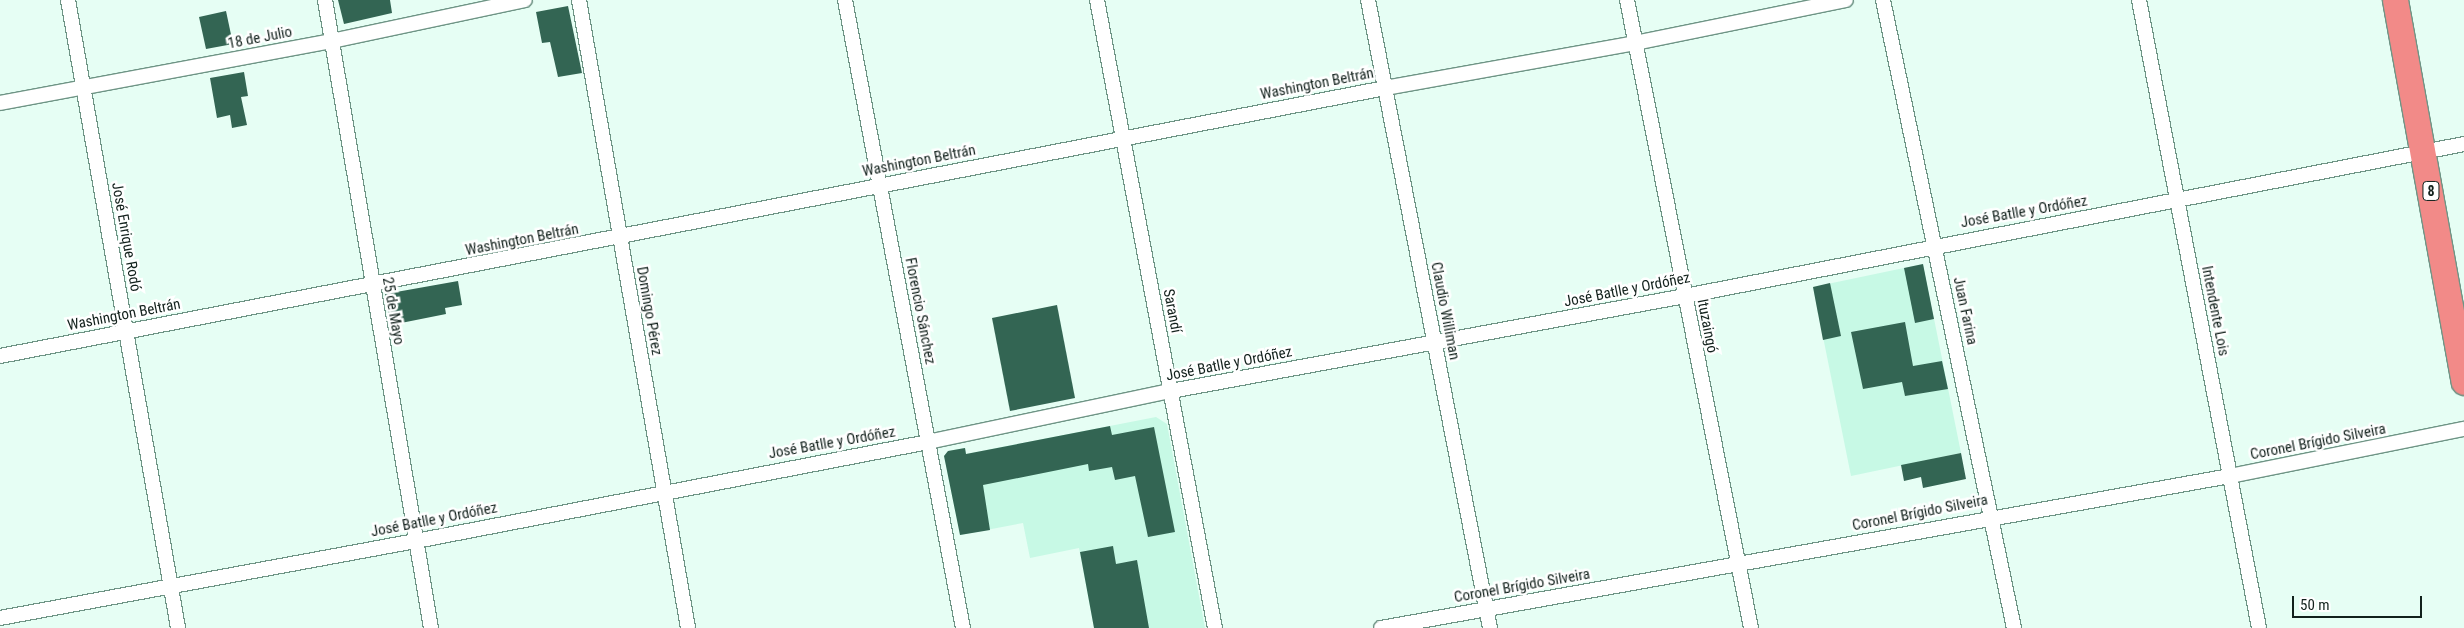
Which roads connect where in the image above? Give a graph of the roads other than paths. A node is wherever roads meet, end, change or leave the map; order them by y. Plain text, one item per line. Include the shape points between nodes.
1 (68, 0) edge
2 (325, 0) edge
3 (525, 0) edge
4 (579, 0) edge
5 (845, 0) edge
6 (1097, 0) edge
7 (1368, 0) edge
8 (1626, 0) edge
9 (1846, 0) edge
10 (1883, 0) edge
11 (2139, 0) edge
12 (2395, 0) edge
13 (457, 6) edge
14 (332, 41) junction
15 (1635, 43) junction
16 (84, 87) junction
17 (1385, 88) junction
18 (0, 103) edge
19 (1123, 138) junction
20 (2464, 144) edge
21 (2424, 152) junction
22 (879, 185) junction
23 (2178, 201) junction
24 (620, 238) junction
25 (1934, 245) junction
26 (372, 286) junction
27 (1685, 296) junction
28 (126, 330) junction
29 (1435, 342) junction
30 (0, 356) edge
31 (2464, 382) edge
32 (1171, 391) junction
33 (2464, 429) edge
34 (928, 442) junction
35 (2230, 476) junction
36 (665, 490) junction
37 (1991, 516) junction
38 (416, 541) junction
39 (1738, 564) junction
40 (170, 584) junction
41 (1486, 609) junction
42 (0, 618) edge
43 (178, 628) edge
44 (431, 628) edge
45 (688, 628) edge
46 (963, 628) edge
47 (1216, 628) edge
48 (1381, 628) edge
49 (1490, 628) edge
50 (1751, 628) edge
51 (2014, 628) edge
52 (2259, 628) edge

1 - 16 street, José Enrique Rodó
2 - 14 street, 25 de Mayo
3 - 13 street, 18 de Julio
4 - 24 street, Domingo Pérez
5 - 22 street, Florencio Sánchez
6 - 19 street, Sarandí
7 - 17 street, Claudio Williman
8 - 15 street, Ituzaingó
9 - 15 street, Washington Beltrán
10 - 25 street, Juan Farina
11 - 23 street, Intendente Lois
12 - 21 highway, 8
13 - 14 street, 18 de Julio
14 - 16 street, 18 de Julio
14 - 26 street, 25 de Mayo
15 - 17 street, Washington Beltrán
15 - 27 street, Ituzaingó
16 - 18 street, 18 de Julio
16 - 28 street, José Enrique Rodó
17 - 19 street, Washington Beltrán
17 - 29 street, Claudio Williman
19 - 22 street, Washington Beltrán
19 - 32 street, Sarandí
20 - 21 street, José Batlle y Ordóñez
21 - 23 street, José Batlle y Ordóñez
21 - 31 highway, 8
22 - 24 street, Washington Beltrán
22 - 34 street, Florencio Sánchez
23 - 25 street, José Batlle y Ordóñez
23 - 35 street, Intendente Lois
24 - 26 street, Washington Beltrán
24 - 36 street, Domingo Pérez
25 - 27 street, José Batlle y Ordóñez
25 - 37 street, Juan Farina
26 - 28 street, Washington Beltrán
26 - 38 street, 25 de Mayo
27 - 29 street, José Batlle y Ordóñez
27 - 39 street, Ituzaingó
28 - 30 street, Washington Beltrán
28 - 40 street, José Enrique Rodó
29 - 32 street, José Batlle y Ordóñez
29 - 41 street, Claudio Williman
32 - 34 street, José Batlle y Ordóñez
32 - 47 street, Sarandí
33 - 35 street, Coronel Brígido Silveira
34 - 36 street, José Batlle y Ordóñez
34 - 46 street, Florencio Sánchez
35 - 37 street, Coronel Brígido Silveira
35 - 52 street, Intendente Lois
36 - 38 street, José Batlle y Ordóñez
36 - 45 street, Domingo Pérez
37 - 39 street, Coronel Brígido Silveira
37 - 51 street, Juan Farina
38 - 40 street, José Batlle y Ordóñez
38 - 44 street, 25 de Mayo
39 - 41 street, Coronel Brígido Silveira
39 - 50 street, Ituzaingó
40 - 42 street, José Batlle y Ordóñez
40 - 43 street, José Enrique Rodó
41 - 48 street, Coronel Brígido Silveira
41 - 49 street, Claudio Williman

